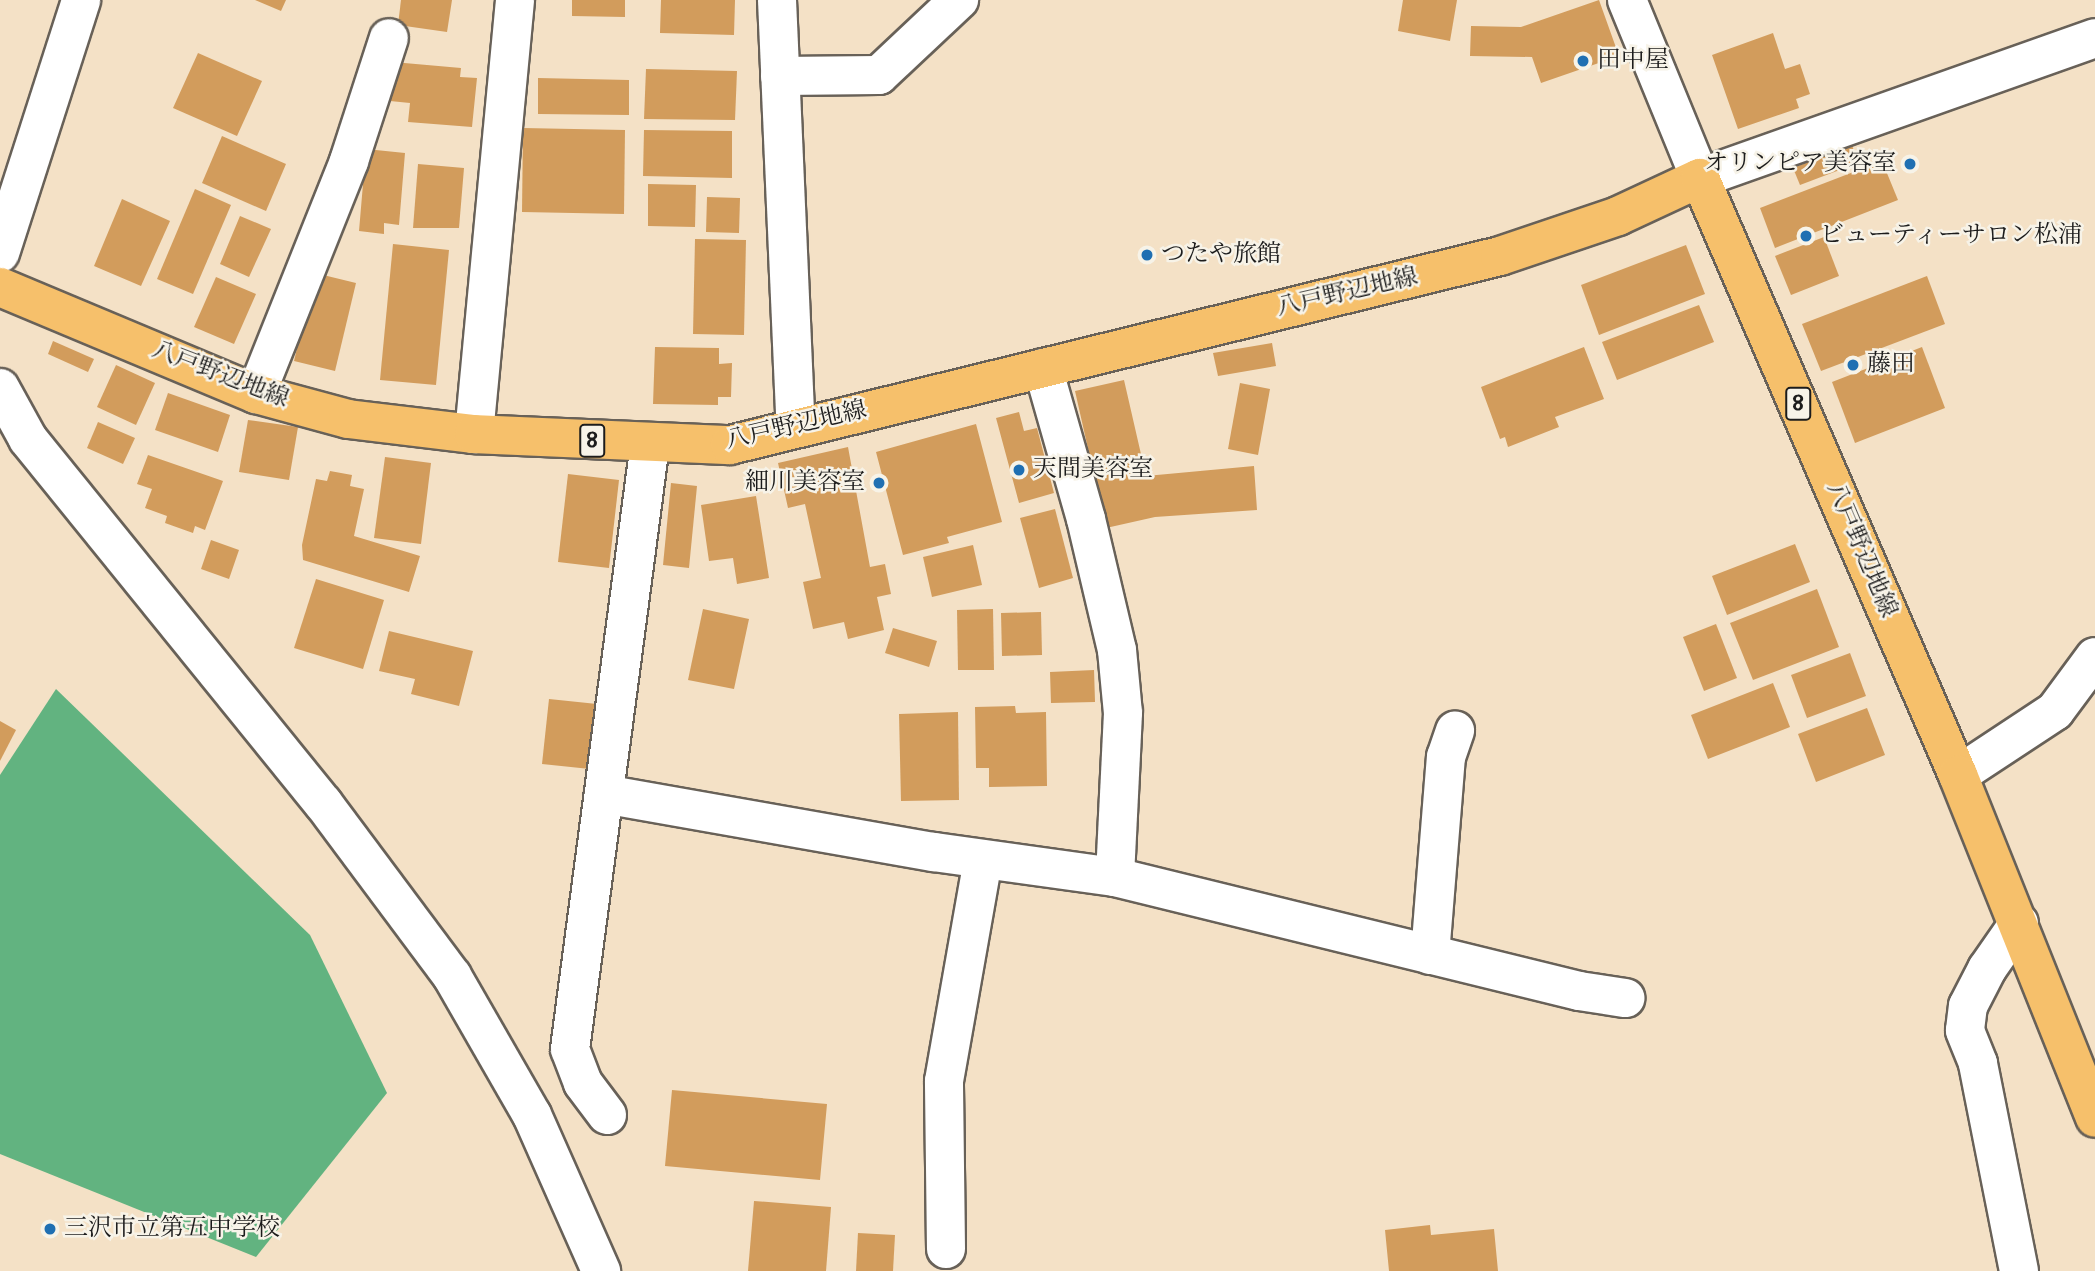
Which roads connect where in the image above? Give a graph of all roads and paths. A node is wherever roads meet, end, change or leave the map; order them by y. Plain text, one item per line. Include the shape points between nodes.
1 (81, 0) edge
2 (515, 0) edge
3 (777, 0) edge
4 (959, 0) edge
5 (1627, 0) edge
6 (389, 38) dead end
7 (2095, 38) edge
8 (780, 76) junction
9 (1700, 178) junction
10 (0, 253) edge
11 (0, 287) edge
12 (1043, 368) junction
13 (0, 388) edge
14 (256, 394) junction
15 (796, 428) junction
16 (474, 434) junction
17 (650, 444) junction
18 (2095, 657) edge
19 (1455, 731) dead end
20 (1958, 775) junction
21 (604, 794) junction
22 (983, 859) junction
23 (1115, 877) junction
24 (2020, 923) junction
25 (1430, 955) junction
26 (1625, 998) dead end
27 (607, 1115) dead end
28 (2095, 1118) edge
29 (946, 1249) dead end
30 (601, 1271) edge
31 (2019, 1271) edge

1 - 10 street
2 - 16 street
3 - 8 street
4 - 8 street via 879,75
5 - 9 street
6 - 14 street via 349,161
7 - 9 street
8 - 15 street
9 - 12 main road, 八戸野辺地線 / 8 via 1618,216 1500,256
9 - 20 main road, 八戸野辺地線 / 8
11 - 14 main road, 八戸野辺地線 / 8
12 - 15 main road, 八戸野辺地線 / 8
12 - 23 street via 1117,650 1123,713
13 - 30 street via 28,439 323,803 452,976 532,1115
14 - 16 main road, 八戸野辺地線 / 8 via 348,419
15 - 17 main road, 八戸野辺地線 / 8 via 730,445
16 - 17 main road, 八戸野辺地線 / 8
17 - 21 street
18 - 20 street via 2055,711
19 - 25 street via 1446,757
20 - 24 main road, 八戸野辺地線 / 8
21 - 22 street
21 - 27 street via 570,1049 583,1083
22 - 23 street
22 - 29 street via 944,1081
23 - 25 street
24 - 28 main road, 八戸野辺地線 / 8
24 - 31 street via 1980,982 1968,1006 1965,1030 1978,1063
25 - 26 street

